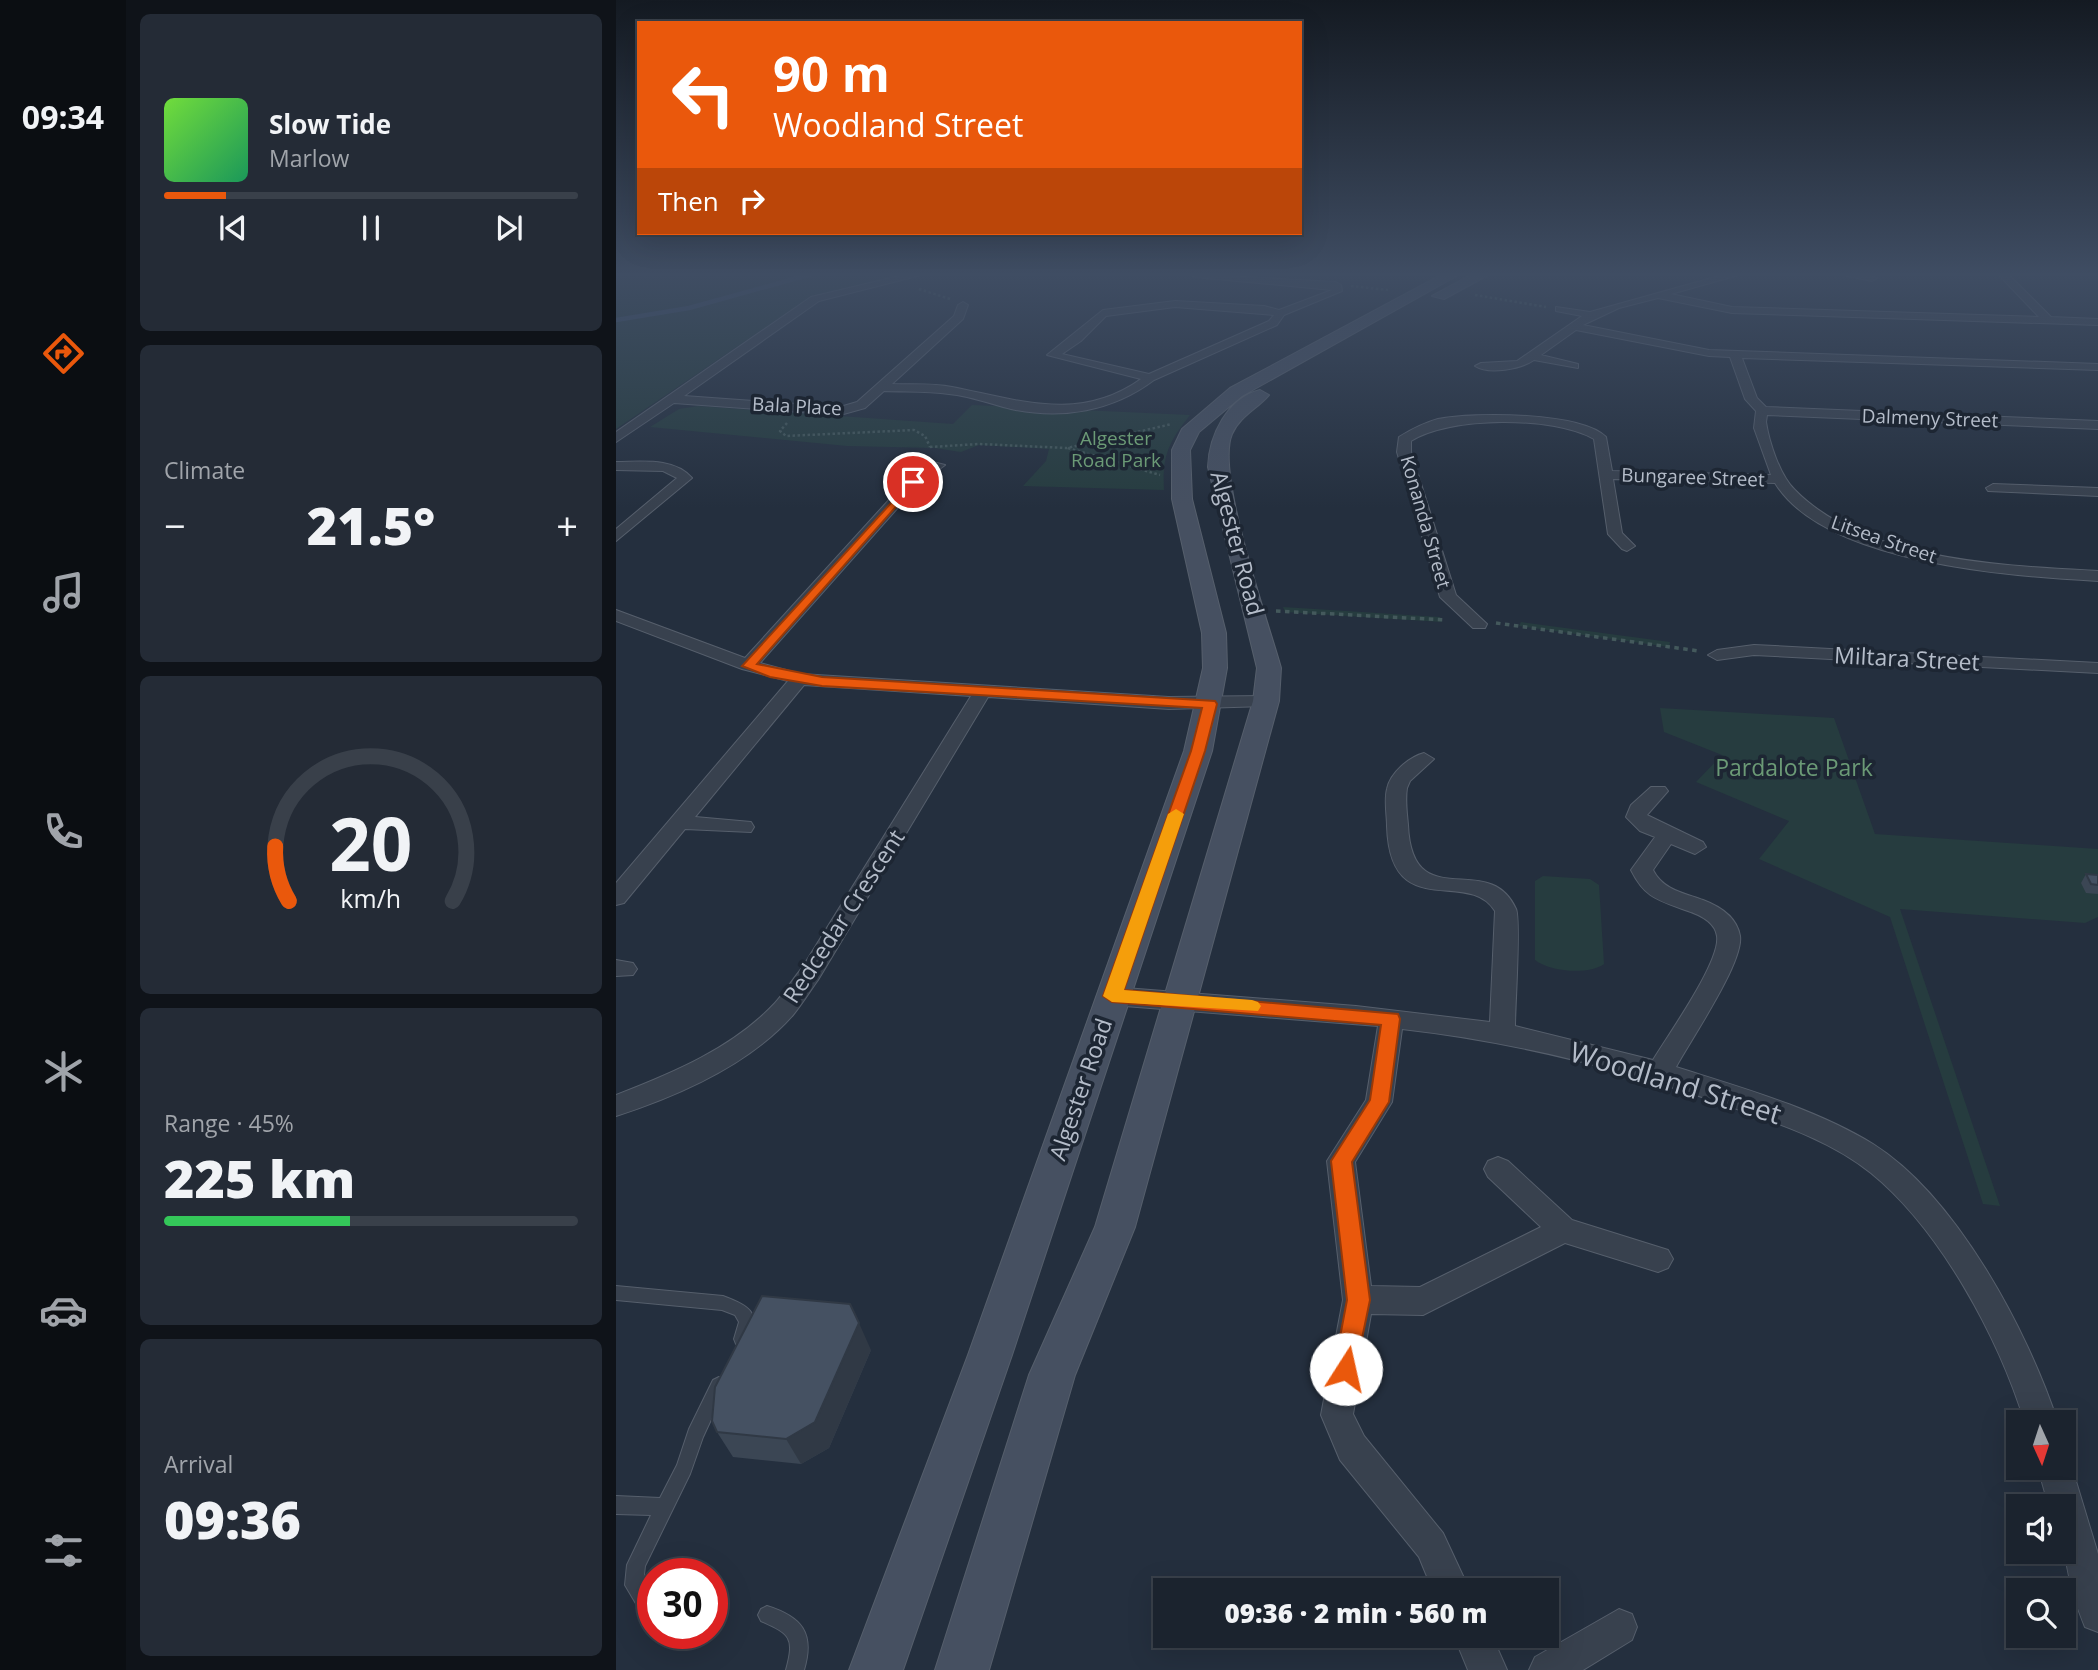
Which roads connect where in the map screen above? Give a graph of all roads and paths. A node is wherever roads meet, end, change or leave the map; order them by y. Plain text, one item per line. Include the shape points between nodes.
1 (739, 352) edge
2 (921, 352) edge
3 (1058, 352) edge
4 (1208, 352) edge
5 (1310, 352) edge
6 (1333, 352) edge
7 (1538, 352) edge
8 (1709, 352) edge
9 (1735, 355) junction
10 (1532, 356) junction
11 (1481, 366) dead end
12 (1574, 366) dead end
13 (2098, 368) edge
14 (1150, 378) junction
15 (881, 387) junction
16 (671, 399) junction
17 (806, 409) junction
18 (1762, 411) junction
19 (1184, 421) dead end
20 (2098, 425) edge
21 (616, 438) edge
22 (930, 447) junction
23 (1067, 448) junction
24 (938, 465) joint
25 (616, 466) edge
26 (1167, 475) dead end
27 (1606, 475) junction
28 (1780, 480) junction
29 (1993, 488) dead end
30 (2098, 492) edge
31 (616, 537) edge
32 (1627, 546) dead end
33 (2098, 576) edge
34 (1272, 612) dead end
35 (616, 615) edge
36 (1479, 624) junction
37 (1717, 655) joint
38 (748, 666) junction
39 (2098, 668) edge
40 (799, 679) junction
41 (982, 692) junction
42 (1266, 701) junction
43 (1210, 704) junction
44 (1424, 760) dead end
45 (1658, 791) dead end
46 (679, 822) junction
47 (744, 827) dead end
48 (1667, 835) junction
49 (1695, 847) dead end
50 (616, 898) edge
51 (1112, 996) junction
52 (1181, 1002) junction
53 (1391, 1019) junction
54 (1502, 1034) junction
55 (1660, 1071) junction
56 (616, 1105) edge
57 (1499, 1169) dead end
58 (1563, 1230) junction
59 (1658, 1259) dead end
60 (616, 1293) edge
61 (1359, 1300) junction
62 (764, 1311) edge
63 (747, 1321) junction
64 (2038, 1410) edge
65 (2059, 1480) edge
66 (616, 1505) edge
67 (665, 1507) junction
68 (640, 1558) edge
69 (637, 1563) edge
70 (1446, 1578) edge
71 (637, 1590) edge
72 (2098, 1614) edge
73 (766, 1615) dead end
74 (1619, 1627) dead end
75 (1478, 1648) edge
76 (795, 1670) edge
77 (876, 1670) edge
78 (962, 1670) edge
79 (1488, 1670) edge
80 (1548, 1670) edge

1 - 16 street
2 - 15 street, Bala Place
3 - 14 street via 1053,355
4 - 14 street
5 - 43 main road, Algester Road via 1236,392 1191,429 1181,450 1182,499 1214,633
6 - 42 main road, Algester Road via 1237,413 1223,432 1215,455 1269,668
7 - 10 street
8 - 9 street
9 - 13 street
9 - 18 street, Litsea Street via 1751,400
10 - 11 street via 1520,364
10 - 12 street
14 - 15 street via 1102,405 1083,408 1015,406 949,390
15 - 17 street, Bala Place via 851,409
16 - 17 street, Bala Place
16 - 21 street
17 - 22 path via 780,434 824,436 905,429 925,436
18 - 20 street, Dalmeny Street
18 - 28 street, Litsea Street via 1759,422
19 - 23 path
22 - 23 path
22 - 24 path via 926,457
23 - 26 path
24 - 38 street via 913,482
25 - 31 street via 679,470 685,478
27 - 28 street, Bungaree Street
27 - 32 street via 1615,534
27 - 36 street, Konanda Street via 1600,437 1579,425 1458,420 1431,424 1404,440 1448,597
28 - 33 street, Litsea Street via 1791,495 1817,514 1895,547 2000,571
29 - 30 street
34 - 36 path
35 - 38 street
36 - 37 path via 1503,622
37 - 39 street, Miltara Street via 1754,650
38 - 40 street
40 - 41 street
40 - 46 street
41 - 43 street
41 - 56 street, Redcedar Crescent via 810,974 784,1009 738,1047 682,1081
42 - 43 street
42 - 52 main road, Algester Road
43 - 51 main road, Algester Road via 1198,751
44 - 54 street via 1399,778 1394,791 1401,857 1408,870 1422,879 1497,896 1506,911
45 - 48 street via 1637,809 1636,817
46 - 47 street
46 - 50 street
48 - 49 street
48 - 55 street via 1642,870 1644,878 1653,887 1717,916 1728,928 1731,943
51 - 52 street, Woodland Street
51 - 77 main road, Algester Road via 990,1356
52 - 53 street, Woodland Street
52 - 78 main road, Algester Road via 1115,1227 1052,1375
53 - 54 street, Woodland Street
53 - 61 street via 1379,1102 1341,1161
54 - 55 street, Woodland Street
55 - 64 street, Woodland Street via 1813,1126 1879,1164 1925,1209 1969,1265
57 - 58 street
58 - 59 street
58 - 61 street via 1423,1301
60 - 63 lane via 723,1303 740,1310
61 - 70 street via 1338,1415 1352,1448 1431,1545
62 - 63 lane
63 - 67 lane
65 - 72 street
66 - 67 lane
67 - 68 lane
69 - 71 lane
73 - 76 lane via 784,1619 796,1630 801,1652
74 - 80 street
75 - 79 street

